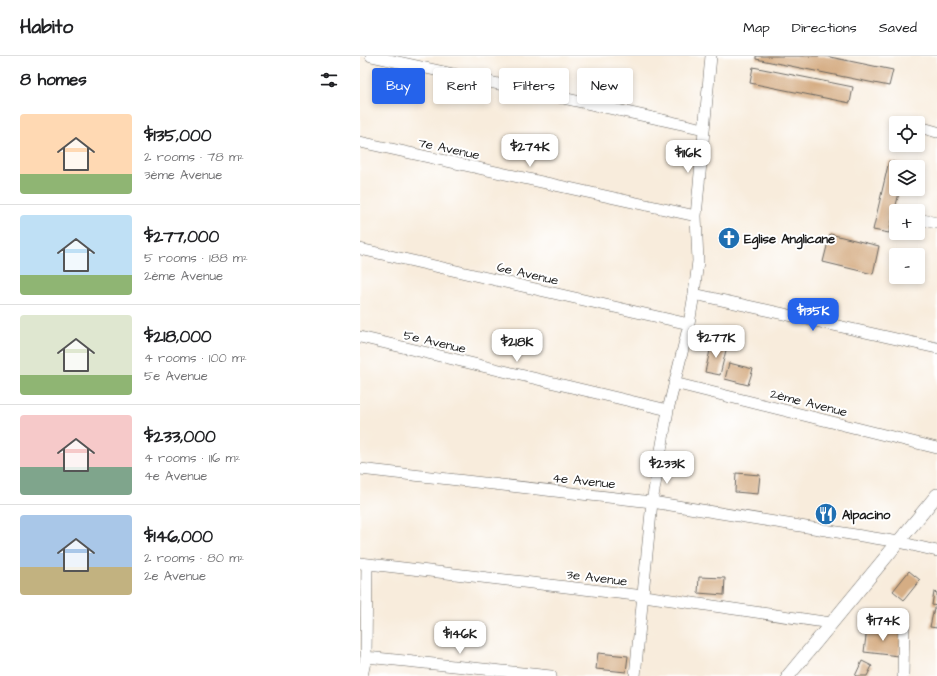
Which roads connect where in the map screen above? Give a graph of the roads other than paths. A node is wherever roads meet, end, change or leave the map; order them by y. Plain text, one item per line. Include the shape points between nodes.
1 (372, 56) edge
2 (711, 56) edge
3 (925, 128) edge
4 (704, 129) junction
5 (937, 132) edge
6 (360, 142) edge
7 (696, 216) junction
8 (925, 220) edge
9 (937, 223) edge
10 (360, 250) edge
11 (694, 294) junction
12 (690, 324) junction
13 (360, 337) edge
14 (937, 348) edge
15 (674, 383) junction
16 (668, 410) junction
17 (937, 448) edge
18 (360, 469) edge
19 (937, 495) edge
20 (652, 502) junction
21 (899, 542) junction
22 (937, 551) edge
23 (363, 563) edge
24 (644, 596) junction
25 (904, 618) dead end
26 (831, 623) junction
27 (366, 657) junction
28 (362, 676) edge
29 (551, 676) edge
30 (635, 676) edge
31 (788, 676) edge
32 (903, 676) edge

1 - 4 street
2 - 4 street
3 - 5 street
4 - 7 street
6 - 7 street, 7e Avenue
7 - 11 street via 698,261
8 - 9 street
10 - 12 street, 6e Avenue
11 - 12 street
11 - 14 street
12 - 15 street
13 - 16 street, 5e Avenue
15 - 16 street
15 - 17 street, 2ème Avenue
16 - 20 street
18 - 20 street, 4e Avenue
19 - 21 street
20 - 21 street, 4e Avenue
20 - 24 street
21 - 22 street, 4e Avenue
21 - 26 street
23 - 24 street, 3e Avenue
23 - 27 street
24 - 26 street, 3e Avenue
24 - 30 street
25 - 32 street
26 - 31 street
27 - 28 street
27 - 29 street

